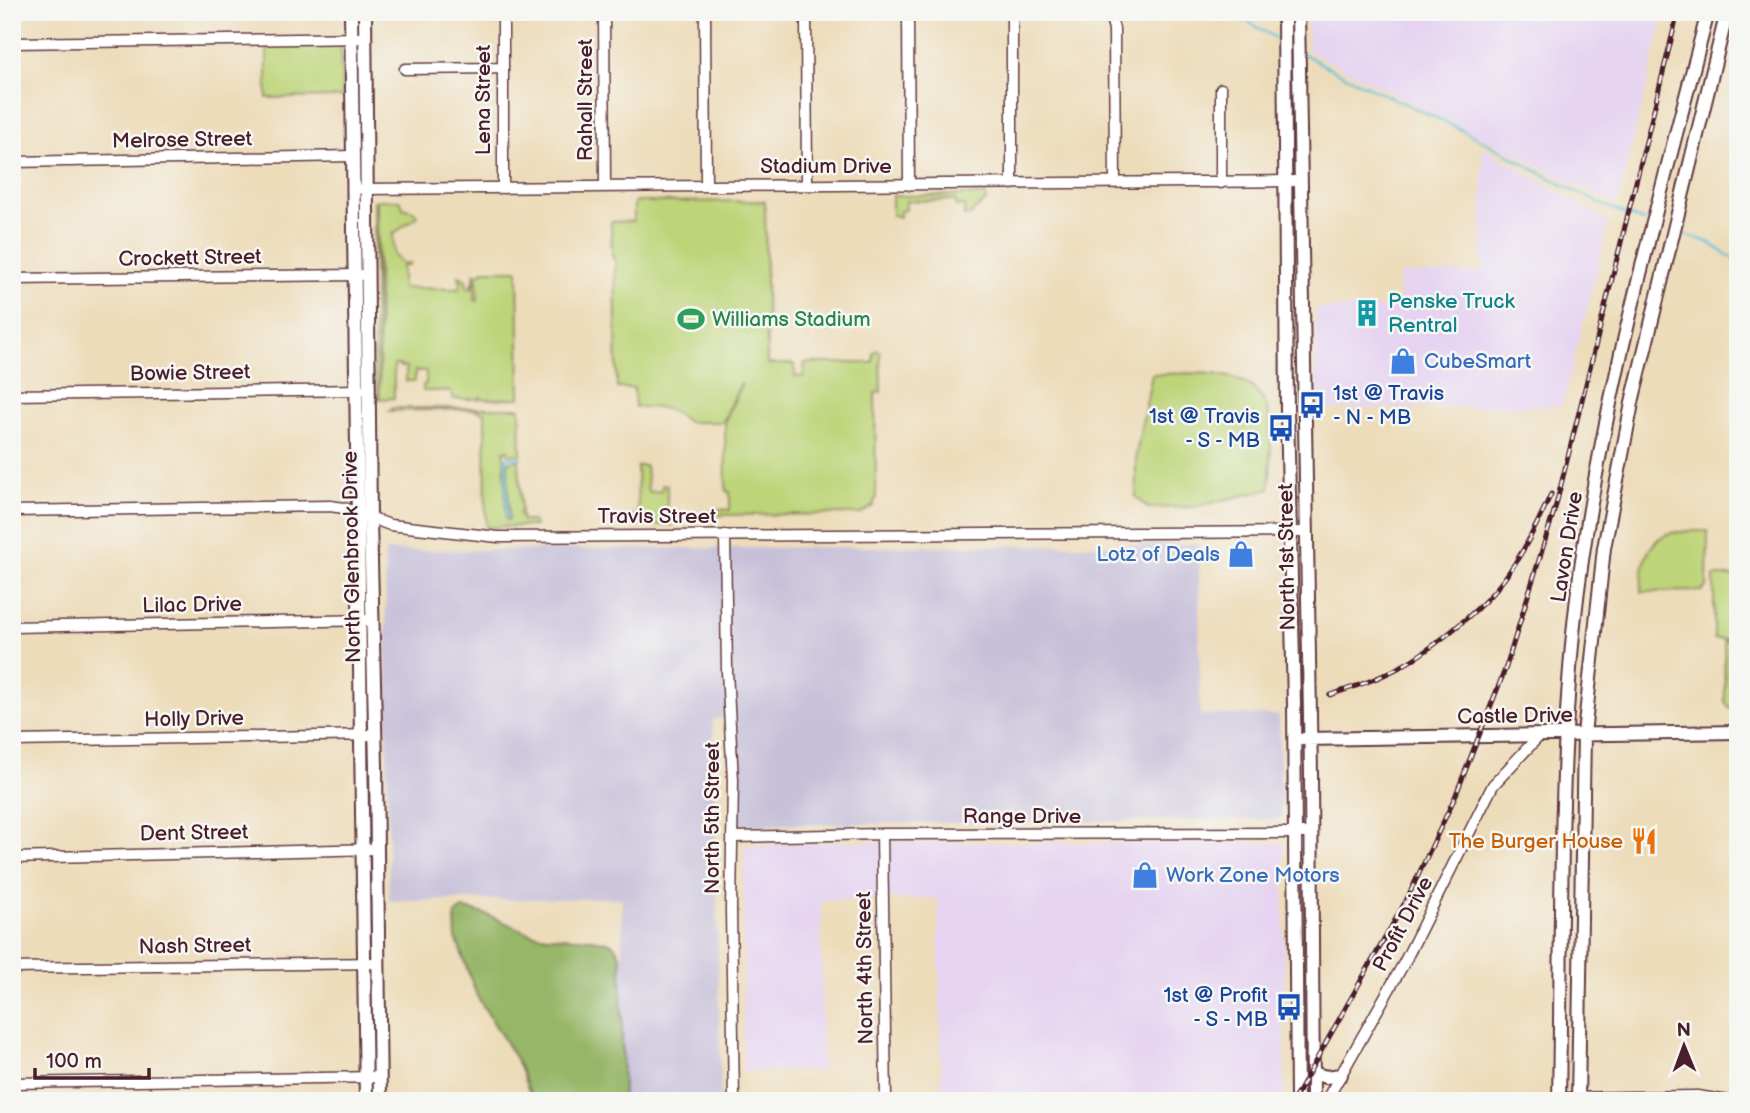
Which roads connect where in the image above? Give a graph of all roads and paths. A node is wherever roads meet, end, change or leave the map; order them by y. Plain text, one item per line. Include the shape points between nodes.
1 (351, 12) edge
2 (365, 12) edge
3 (503, 12) edge
4 (604, 12) edge
5 (705, 12) edge
6 (806, 12) edge
7 (908, 12) edge
8 (1012, 12) edge
9 (1105, 12) edge
10 (1284, 12) edge
11 (1298, 12) edge
12 (1708, 12) edge
13 (1727, 12) edge
14 (358, 38) junction
15 (12, 43) edge
16 (1284, 56) junction
17 (502, 68) junction
18 (405, 69) dead end
19 (1220, 89) dead end
20 (1300, 119) junction
21 (353, 156) junction
22 (12, 162) edge
23 (1300, 181) junction
24 (1286, 182) junction
25 (1115, 183) junction
26 (1221, 183) junction
27 (1012, 184) junction
28 (807, 185) junction
29 (909, 185) junction
30 (605, 186) junction
31 (706, 186) junction
32 (503, 187) junction
33 (360, 189) junction
34 (361, 275) junction
35 (12, 279) edge
36 (1618, 373) junction
37 (1638, 375) junction
38 (362, 390) junction
39 (12, 395) edge
40 (1287, 424) junction
41 (1304, 424) junction
42 (1602, 449) junction
43 (12, 511) edge
44 (1610, 515) junction
45 (364, 516) junction
46 (1290, 532) junction
47 (1306, 532) junction
48 (724, 535) junction
49 (1291, 559) junction
50 (1306, 559) junction
51 (366, 620) junction
52 (12, 627) edge
53 (1738, 732) edge
54 (1584, 734) junction
55 (369, 735) junction
56 (1540, 735) junction
57 (1566, 735) junction
58 (1293, 739) junction
59 (1310, 739) junction
60 (12, 741) edge
61 (1294, 833) junction
62 (1311, 833) junction
63 (882, 834) junction
64 (734, 837) junction
65 (363, 849) junction
66 (377, 849) junction
67 (12, 858) edge
68 (364, 963) junction
69 (378, 963) junction
70 (12, 968) edge
71 (1296, 987) junction
72 (1311, 987) junction
73 (1313, 1073) junction
74 (1341, 1075) junction
75 (373, 1077) junction
76 (12, 1083) edge
77 (1647, 1099) edge
78 (1559, 1100) edge
79 (1578, 1100) edge
80 (366, 1101) edge
81 (380, 1101) edge
82 (734, 1101) edge
83 (886, 1101) edge
84 (1297, 1101) edge
85 (1313, 1101) edge
86 (1326, 1101) edge
87 (1729, 1101) edge

1 - 14 main road, North Glenbrook Drive
2 - 14 main road, North Glenbrook Drive
3 - 17 street, Lena Street
4 - 30 street, Rahall Street
5 - 31 street
6 - 28 street
7 - 29 street
8 - 27 street
9 - 25 street via 1114,29
10 - 16 main road, North 1st Street
11 - 20 main road, North 1st Street
12 - 36 main road, Lavon Drive
13 - 37 main road, Lavon Drive
14 - 15 street
14 - 21 main road, North Glenbrook Drive
14 - 33 main road, North Glenbrook Drive
16 - 20 main road via 1294,113
16 - 24 main road, North 1st Street
17 - 18 street
17 - 32 street, Lena Street
19 - 26 street
20 - 23 main road, North 1st Street
21 - 22 street, Melrose Street
21 - 33 main road, North Glenbrook Drive
23 - 24 street, Stadium Drive
23 - 41 main road, North 1st Street
24 - 26 street, Stadium Drive
24 - 40 main road, North 1st Street
25 - 26 street, Stadium Drive
25 - 27 street, Stadium Drive
27 - 29 street, Stadium Drive
28 - 29 street, Stadium Drive
28 - 31 street, Stadium Drive
30 - 31 street, Stadium Drive
30 - 32 street, Stadium Drive
32 - 33 street, Stadium Drive
33 - 34 main road, North Glenbrook Drive
34 - 35 street, Crockett Street
34 - 38 main road, North Glenbrook Drive
36 - 37 main road
36 - 42 main road, Lavon Drive
37 - 44 main road, Lavon Drive
38 - 39 street, Bowie Street
38 - 45 main road, North Glenbrook Drive
40 - 41 main road
40 - 46 main road, North 1st Street
41 - 47 main road, North 1st Street
42 - 44 main road via 1600,501
42 - 57 main road, Lavon Drive via 1578,598
43 - 45 street, Travis Street via 330,506
44 - 54 main road, Lavon Drive
45 - 48 street, Travis Street via 404,527 479,536
45 - 51 main road, North Glenbrook Drive
46 - 47 street, Travis Street
46 - 48 street, Travis Street
46 - 49 main road, North 1st Street
47 - 50 main road, North 1st Street
48 - 64 street, North 5th Street
49 - 50 main road
49 - 58 main road, North 1st Street
50 - 59 main road, North 1st Street
51 - 52 street, Lilac Drive
51 - 55 main road, North Glenbrook Drive
53 - 54 main road, Castle Drive
54 - 57 main road, Castle Drive
54 - 79 main road, Lavon Drive
55 - 60 street, Holly Drive
55 - 65 main road, North Glenbrook Drive
55 - 66 main road, North Glenbrook Drive
56 - 57 main road, Castle Drive
56 - 59 main road, Castle Drive
56 - 74 street, Profit Drive via 1493,785 1429,916
57 - 78 main road, Lavon Drive
58 - 59 main road, Castle Drive
58 - 61 main road, North 1st Street
59 - 62 main road, North 1st Street
61 - 62 street, Range Drive
61 - 63 street, Range Drive
61 - 71 main road, North 1st Street
62 - 72 main road, North 1st Street
63 - 64 street, Range Drive
63 - 83 street, North 4th Street
64 - 82 street, North 5th Street
65 - 66 street, Dent Street
65 - 67 street, Dent Street
65 - 68 main road, North Glenbrook Drive
66 - 69 main road, North Glenbrook Drive
68 - 69 street, Nash Street
68 - 70 street, Nash Street
68 - 75 main road, North Glenbrook Drive
69 - 75 main road, North Glenbrook Drive
71 - 72 main road
71 - 84 main road, North 1st Street
72 - 73 main road, North 1st Street
73 - 74 main road
73 - 85 main road, North 1st Street
74 - 86 street, Profit Drive
75 - 76 street
75 - 80 main road, North Glenbrook Drive
75 - 81 main road, North Glenbrook Drive
77 - 79 street
77 - 87 street via 1711,1096
78 - 79 street

